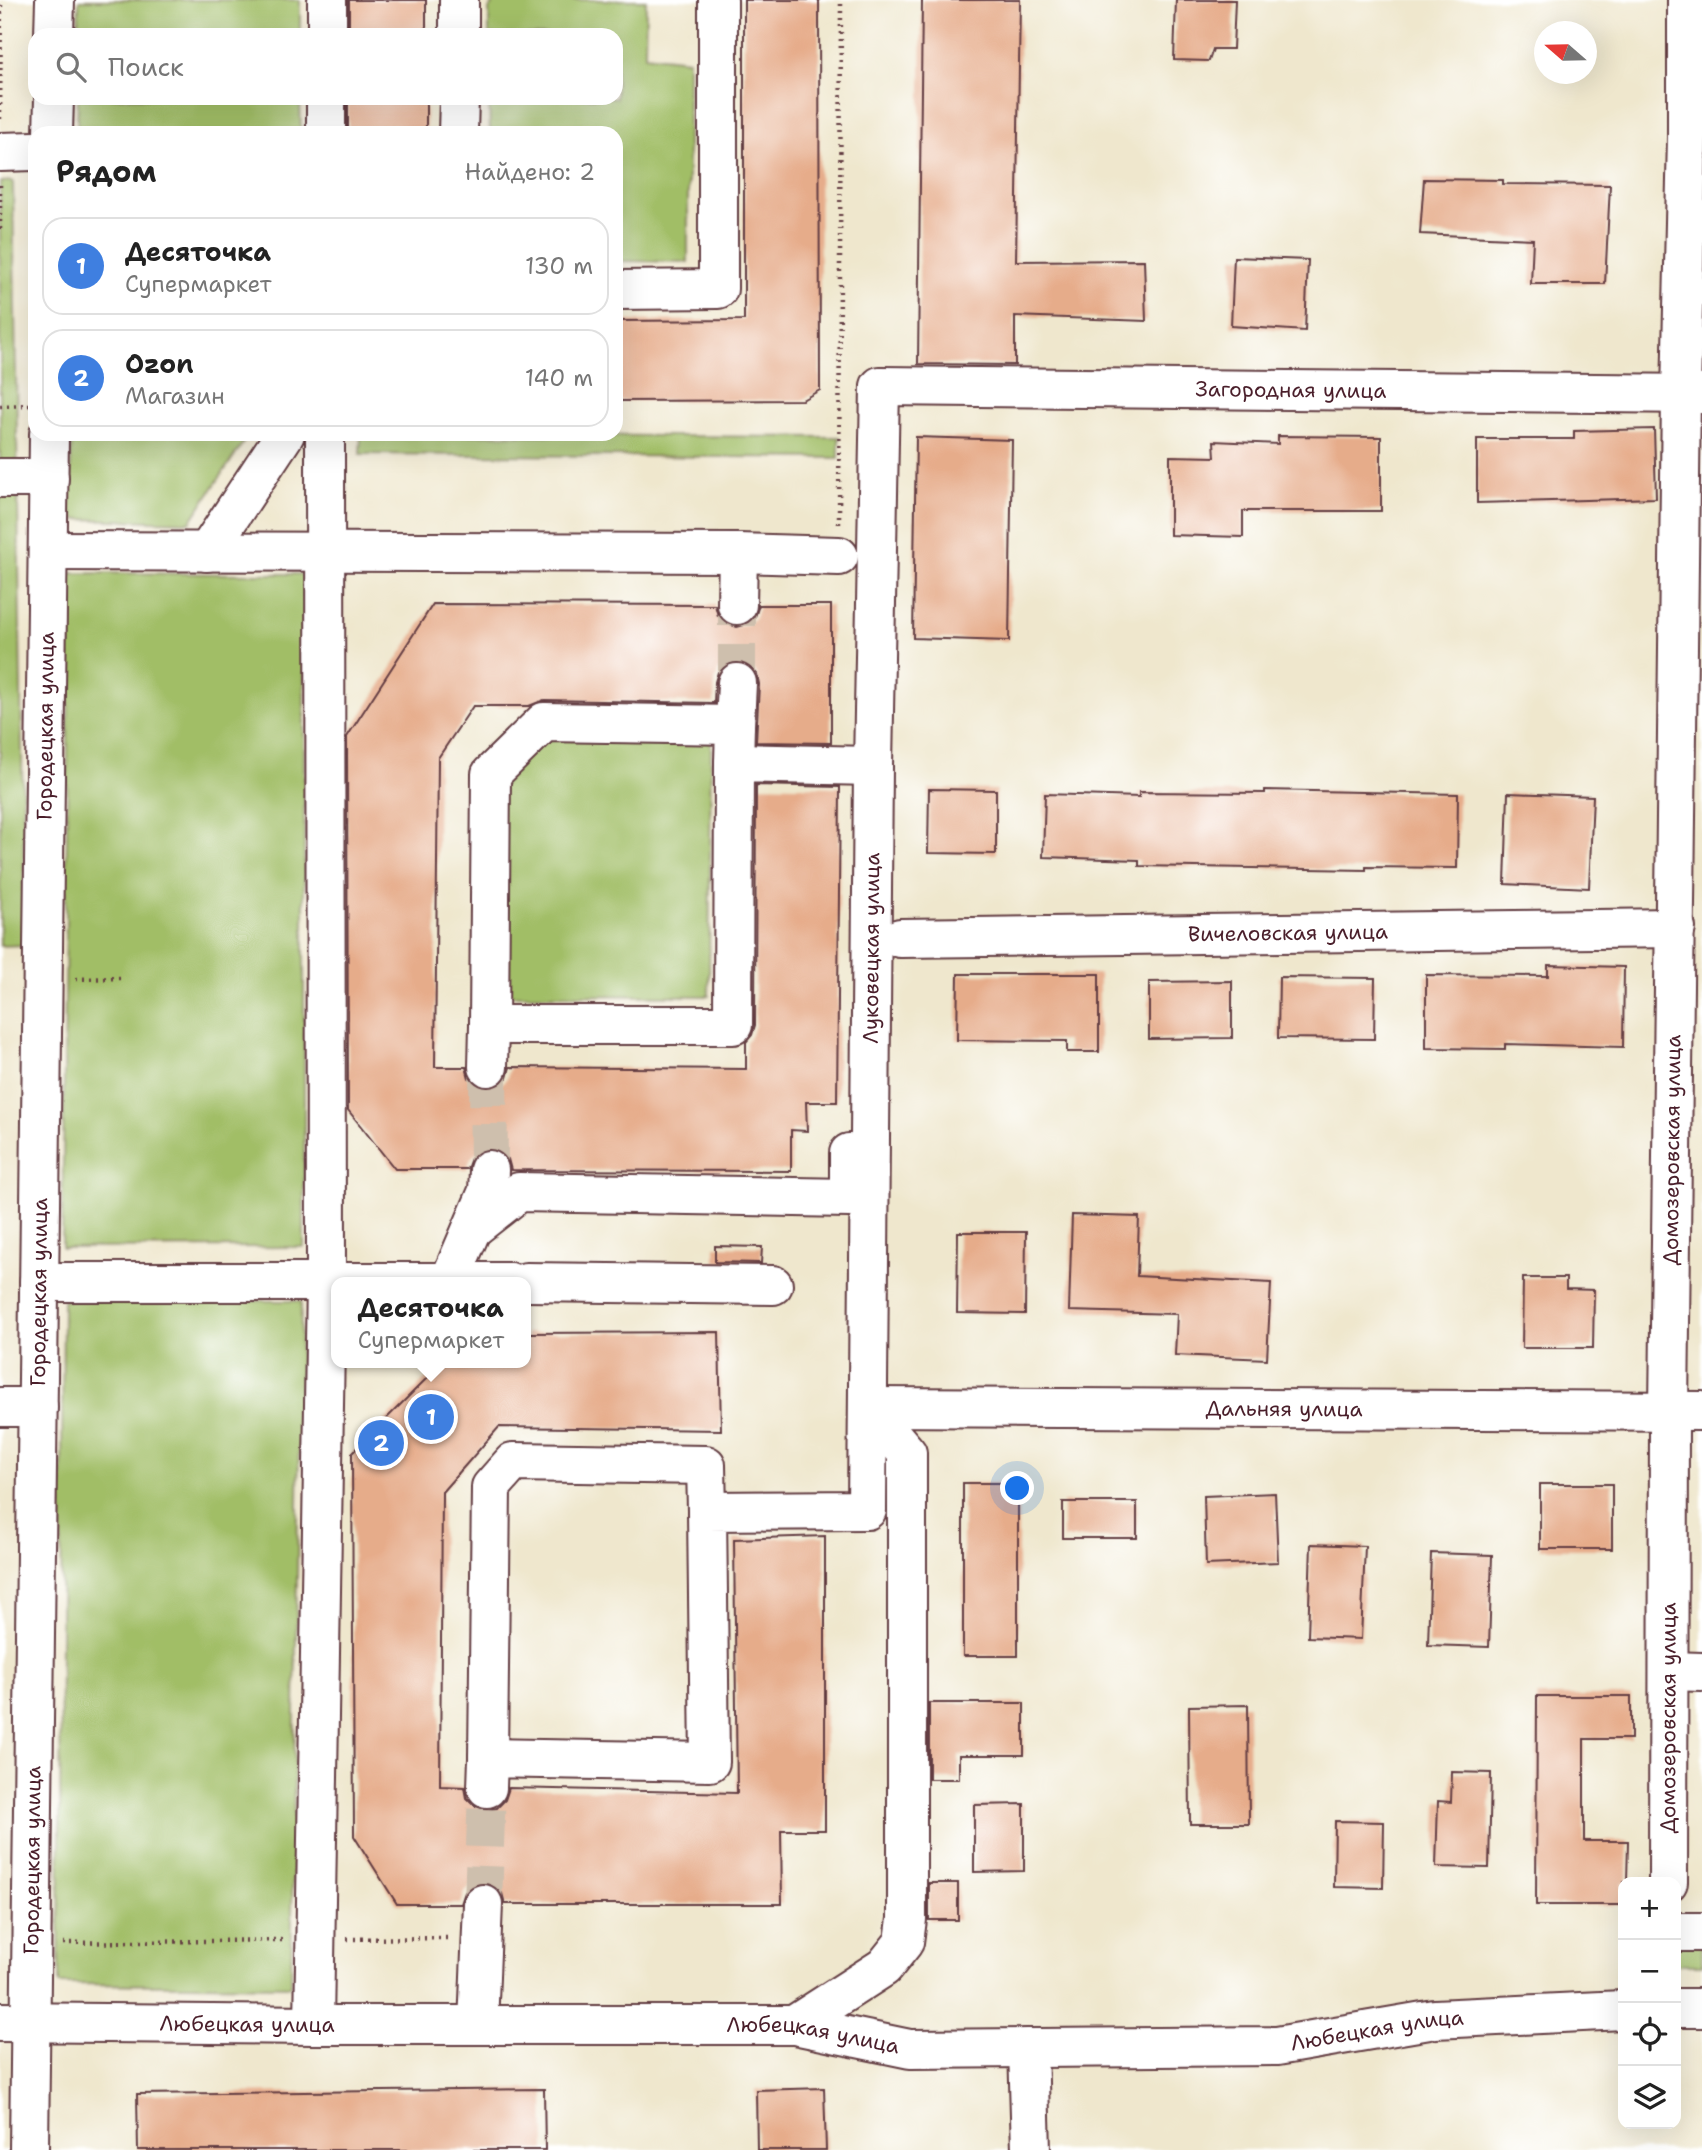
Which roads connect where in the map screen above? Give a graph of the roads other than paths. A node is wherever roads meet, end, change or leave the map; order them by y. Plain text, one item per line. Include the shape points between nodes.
1 (55, 0) edge
2 (327, 0) edge
3 (459, 0) edge
4 (718, 0) edge
5 (1687, 0) edge
6 (54, 28) edge
7 (327, 28) edge
8 (459, 28) edge
9 (54, 105) edge
10 (327, 105) edge
11 (458, 105) edge
12 (53, 126) edge
13 (326, 126) edge
14 (458, 126) edge
15 (1695, 137) edge
16 (28, 151) edge
17 (0, 152) edge
18 (623, 290) edge
19 (880, 386) joint
20 (1692, 394) edge
21 (50, 441) edge
22 (280, 441) edge
23 (325, 441) edge
24 (0, 478) edge
25 (49, 478) junction
26 (48, 551) junction
27 (207, 552) junction
28 (324, 553) junction
29 (738, 553) junction
30 (839, 556) road end
31 (737, 605) tunnel mouth
32 (1690, 650) edge
33 (737, 683) tunnel mouth
34 (735, 725) junction
35 (734, 762) junction
36 (862, 766) junction
37 (1685, 907) edge
38 (900, 938) dead end
39 (489, 1025) junction
40 (488, 1067) tunnel mouth
41 (489, 1170) tunnel mouth
42 (1688, 1170) edge
43 (472, 1229) junction
44 (451, 1277) edge
45 (326, 1281) junction
46 (331, 1281) edge
47 (39, 1282) junction
48 (531, 1282) edge
49 (774, 1285) dead end
50 (0, 1407) edge
51 (38, 1407) junction
52 (867, 1407) junction
53 (1685, 1411) edge
54 (707, 1511) junction
55 (1686, 1672) edge
56 (1668, 1877) edge
57 (483, 1921) tunnel mouth
58 (1681, 1932) edge
59 (1702, 1932) edge
60 (1681, 2008) edge
61 (1702, 2008) edge
62 (1618, 2010) edge
63 (16, 2022) edge
64 (314, 2025) junction
65 (478, 2025) junction
66 (794, 2025) junction
67 (1028, 2048) junction
68 (29, 2150) edge
69 (1031, 2150) edge

1 - 6 street
2 - 7 street
3 - 8 street
4 - 18 street via 718,289
5 - 15 street, Домозеровская улица
9 - 12 street
10 - 13 street
11 - 14 street
15 - 20 street, Домозеровская улица
16 - 17 street
19 - 20 street, Загородная улица
19 - 36 street, Луковецкая улица
20 - 32 street, Домозеровская улица
21 - 25 street, Городецкая улица
22 - 27 street
23 - 28 street
24 - 25 street
25 - 26 street, Городецкая улица
26 - 27 street
26 - 47 street, Городецкая улица
27 - 28 street
28 - 29 street
28 - 45 street
29 - 30 street
29 - 31 street
32 - 37 street, Домозеровская улица
33 - 34 street
34 - 35 street
34 - 39 street via 544,722 491,774
35 - 36 street
35 - 39 street via 733,1024
36 - 43 street via 849,1198 519,1192
36 - 52 street, Луковецкая улица
37 - 38 street, Вичеловская улица
37 - 42 street, Домозеровская улица
39 - 40 street
41 - 43 street via 488,1191
42 - 53 street, Домозеровская улица
43 - 44 street
45 - 46 street
45 - 47 street
45 - 64 street
47 - 51 street, Городецкая улица
48 - 49 street
50 - 51 street
51 - 63 street, Городецкая улица via 32,1943
52 - 53 street, Дальняя улица
52 - 54 street, Луковецкая улица via 867,1510
52 - 66 street via 907,1453 907,1919 904,1942 884,1967
53 - 55 street, Домозеровская улица
54 - 54 street via 706,1465 513,1462 491,1487 488,1773 710,1762
55 - 56 street, Домозеровская улица
57 - 65 street
58 - 59 street
60 - 61 street
62 - 67 street, Любецкая улица via 1435,2019 1277,2046
63 - 64 street, Любецкая улица
63 - 68 street, Городецкая улица
64 - 65 street, Любецкая улица
65 - 66 street, Любецкая улица
66 - 67 street, Любецкая улица via 910,2049
67 - 69 street

